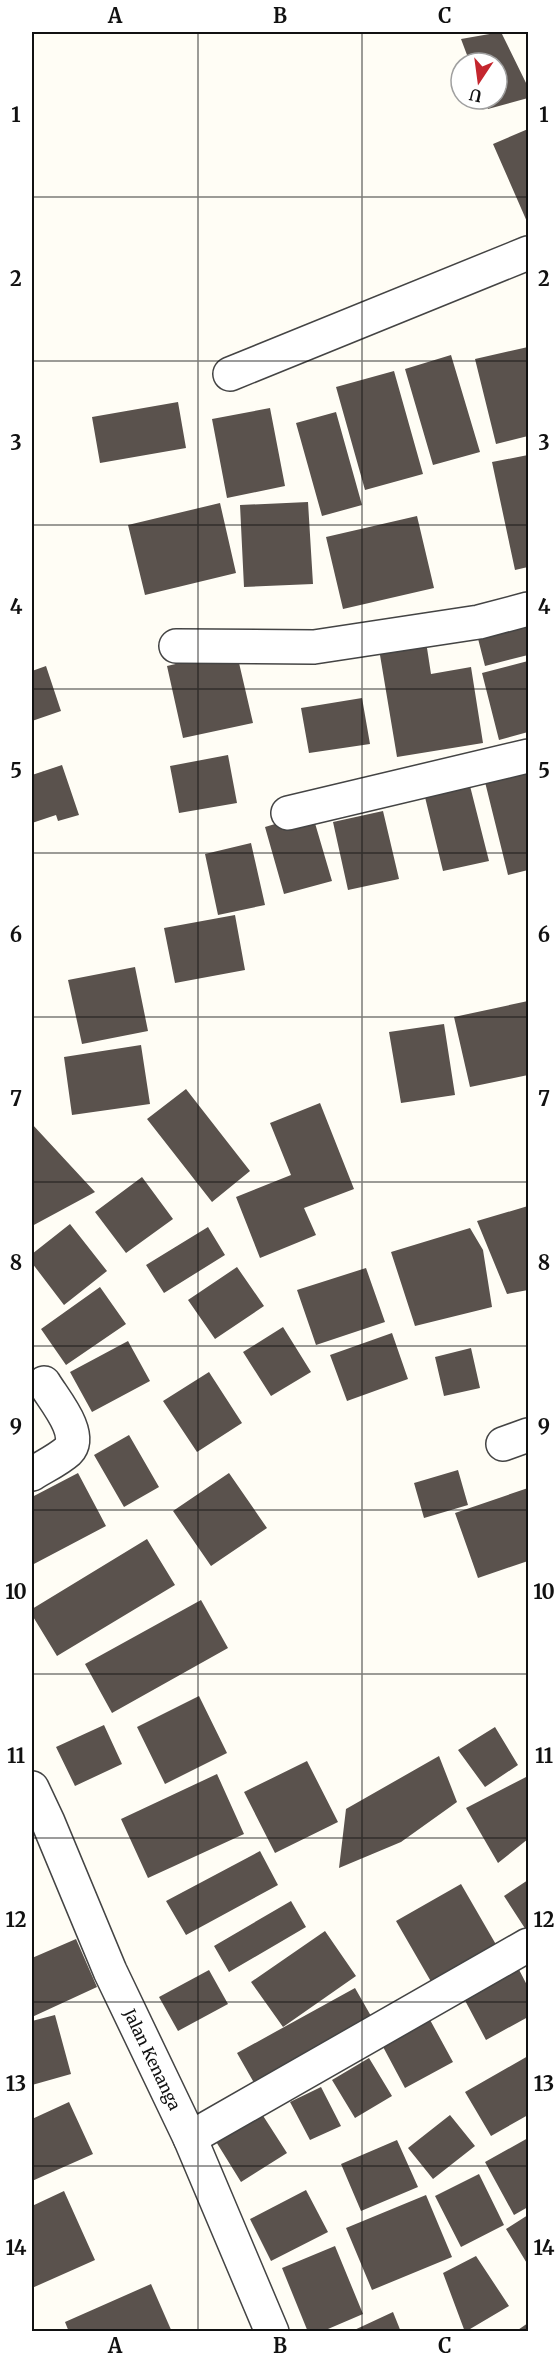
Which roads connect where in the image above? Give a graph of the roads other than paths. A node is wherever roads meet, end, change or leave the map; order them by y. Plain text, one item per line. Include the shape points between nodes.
1 (528, 253) edge
2 (230, 374) dead end
3 (528, 609) edge
4 (176, 646) dead end
5 (528, 756) edge
6 (288, 813) dead end
7 (44, 1383) dead end
8 (32, 1474) edge
9 (32, 1788) edge
10 (528, 1945) edge
11 (190, 2138) junction
12 (272, 2331) edge

1 - 2 street
3 - 4 street via 479,622 314,647
5 - 6 street
7 - 8 street via 74,1431 74,1442 68,1451
9 - 11 street, Jalan Kenanga via 110,1971
10 - 11 street
11 - 12 street, Jalan Kenanga

